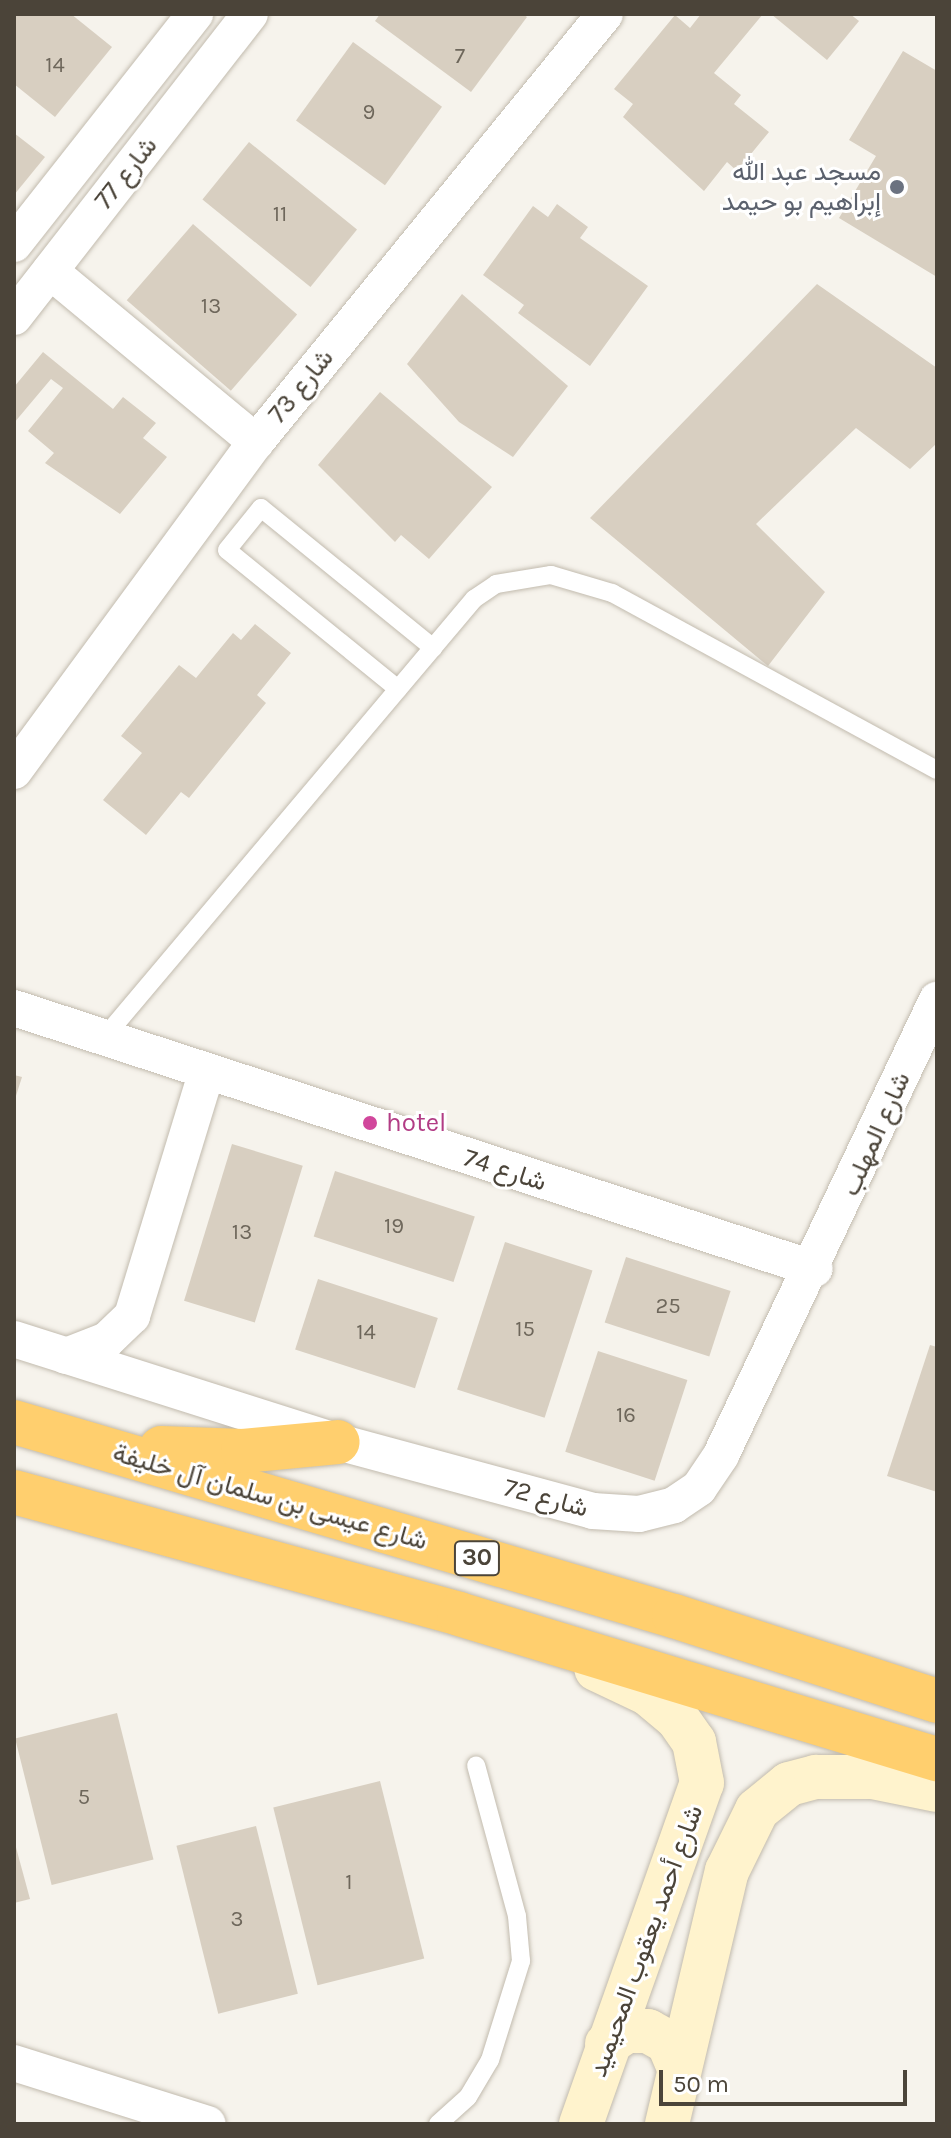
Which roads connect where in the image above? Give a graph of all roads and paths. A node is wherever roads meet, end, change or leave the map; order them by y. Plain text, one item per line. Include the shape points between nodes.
1 (195, 14) edge
2 (605, 14) edge
3 (236, 19) edge
4 (14, 244) edge
5 (50, 271) junction
6 (14, 317) edge
7 (256, 442) junction
8 (433, 648) junction
9 (398, 689) junction
10 (937, 770) edge
11 (14, 771) edge
12 (937, 1000) edge
13 (14, 1008) edge
14 (929, 1037) edge
15 (103, 1039) junction
16 (206, 1074) junction
17 (815, 1269) junction
18 (132, 1316) junction
19 (14, 1339) edge
20 (66, 1356) junction
21 (153, 1384) junction
22 (14, 1422) edge
23 (338, 1442) junction
24 (97, 1446) junction
25 (14, 1492) edge
26 (459, 1614) junction
27 (937, 1701) edge
28 (937, 1759) edge
29 (476, 1765) dead end
30 (937, 1790) edge
31 (607, 2044) junction
32 (14, 2063) edge
33 (679, 2068) junction
34 (153, 2117) edge
35 (208, 2124) edge
36 (438, 2124) edge
37 (581, 2124) edge
38 (667, 2124) edge

1 - 4 street, شارع 77
2 - 7 street, شارع 73
3 - 5 street, شارع 77
5 - 6 street, شارع 77
5 - 7 street
7 - 11 street, شارع 73
8 - 9 lane
8 - 9 lane via 261,508 227,550
8 - 10 lane via 496,584 526,575 573,580 612,593
9 - 15 lane
12 - 14 street, شارع المهلب
13 - 15 street, شارع 74
14 - 17 street, شارع المهلب
15 - 16 street, شارع 74
16 - 17 street, شارع 74
16 - 18 street
17 - 23 street, شارع 72 via 709,1476 674,1505 639,1514 593,1511
18 - 20 street via 107,1340
18 - 21 street
19 - 20 street, شارع 72
20 - 21 street, شارع 72
21 - 23 street, شارع 72
22 - 24 highway, شارع عيسى بن سلمان آل خليفة / 30
23 - 24 highway via 243,1451
24 - 27 highway, شارع عيسى بن سلمان آل خليفة / 30
25 - 26 highway, 30
26 - 28 highway, 30
26 - 31 street, شارع أحمد يعقوب المحيميد via 647,1693 687,1729 699,1757 698,1798
29 - 36 lane via 517,1916 521,1961 490,2060 468,2097
30 - 33 street, شارع أحمد يعقوب المحيميد via 833,1775 789,1784 766,1799 727,1871
31 - 33 street via 631,2030 654,2033 672,2047
31 - 37 street, شارع أحمد يعقوب المحيميد
32 - 34 street
33 - 38 street, شارع أحمد يعقوب المحيميد
34 - 35 street

